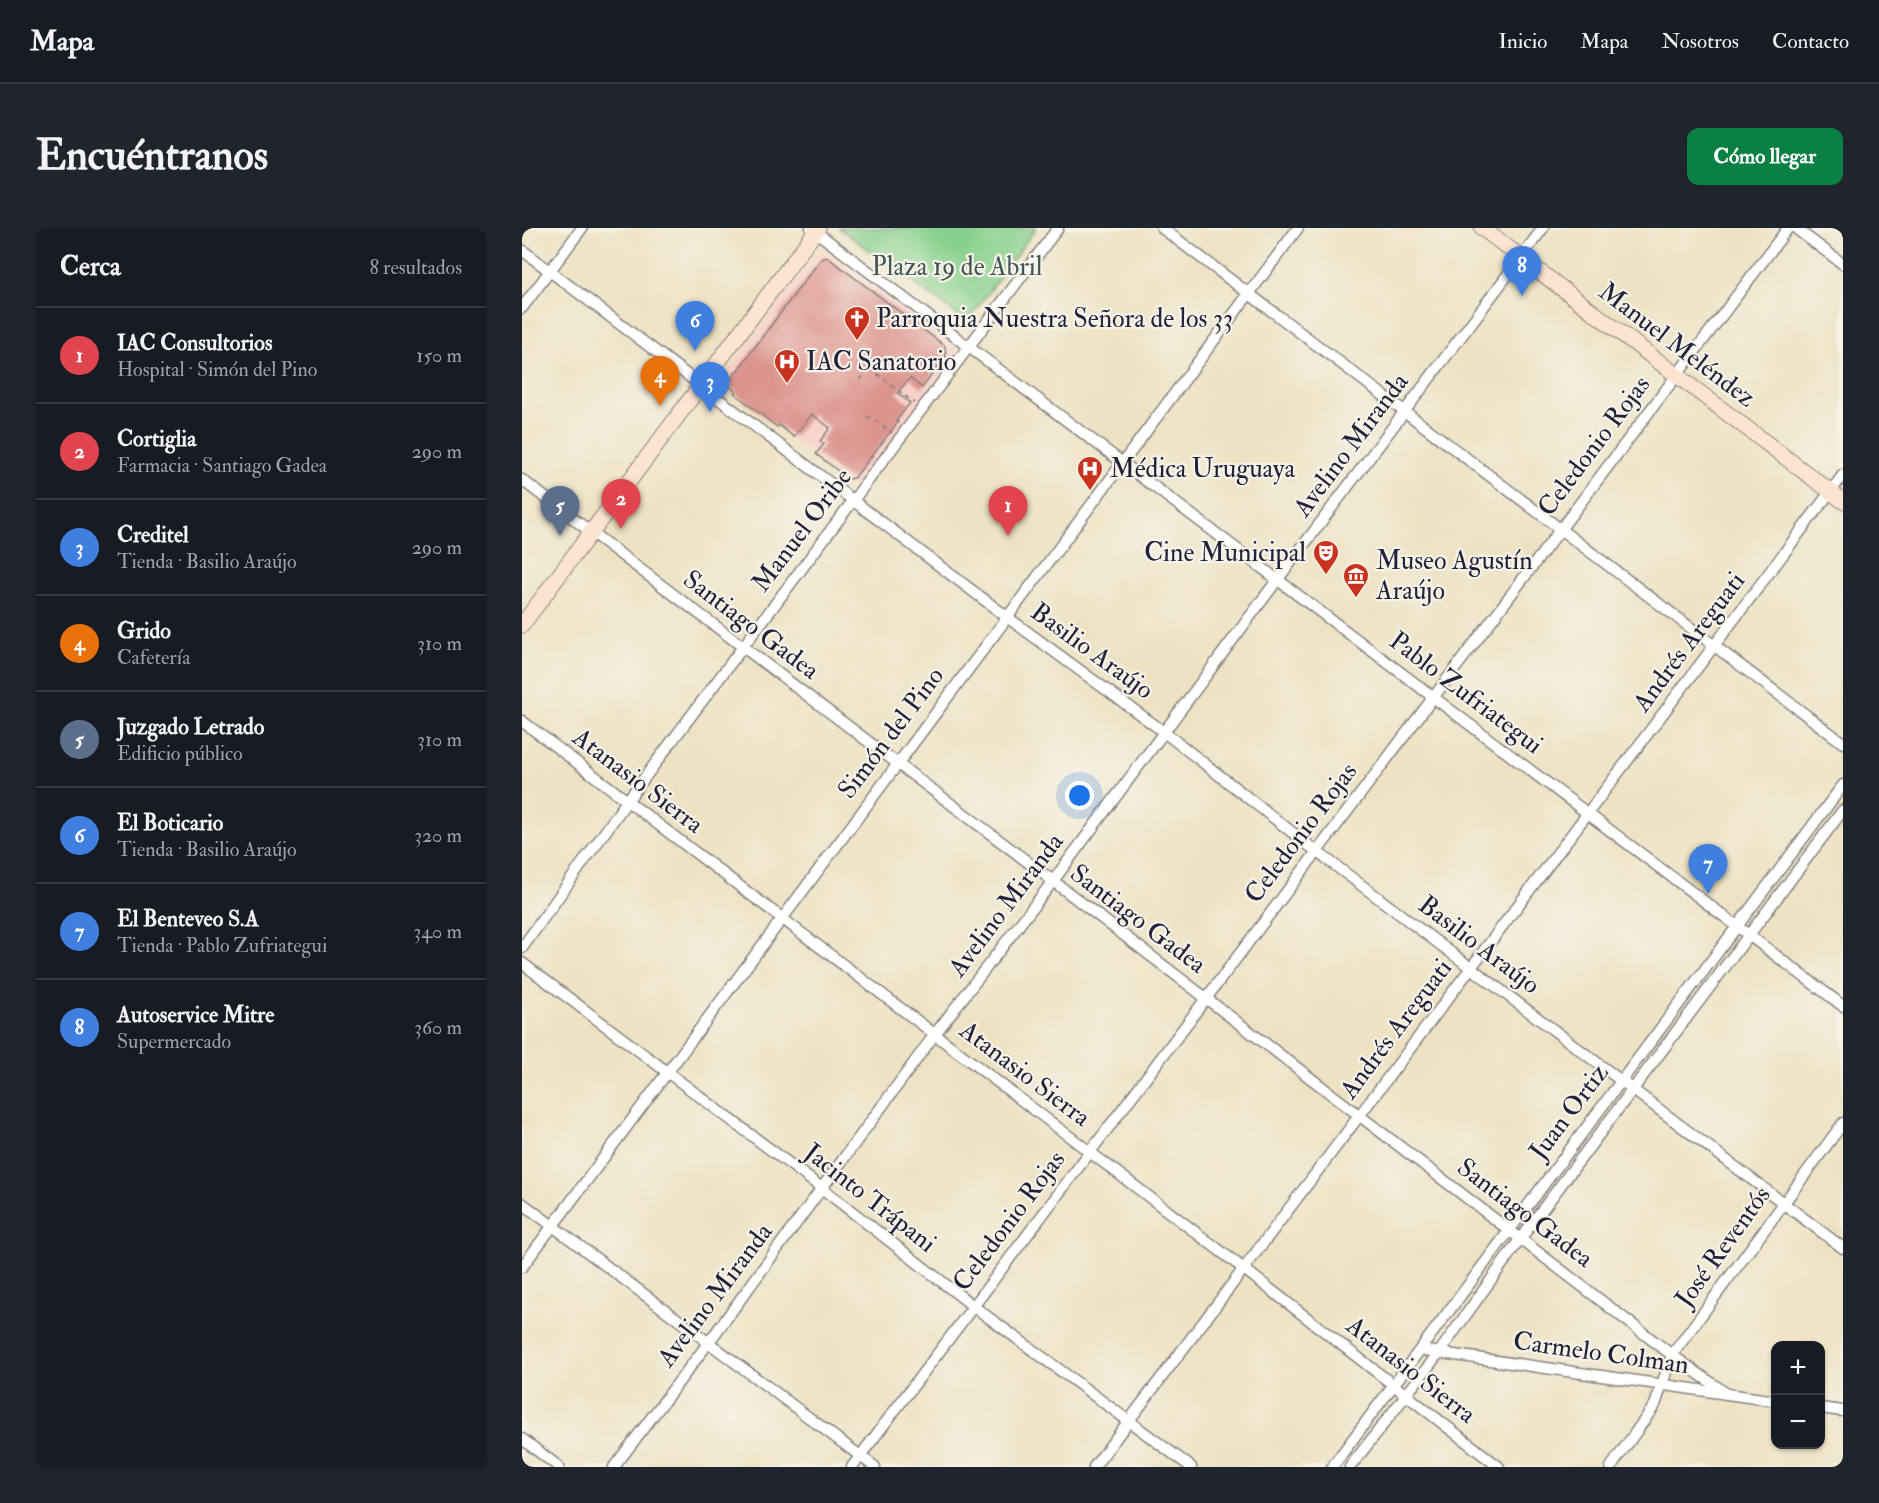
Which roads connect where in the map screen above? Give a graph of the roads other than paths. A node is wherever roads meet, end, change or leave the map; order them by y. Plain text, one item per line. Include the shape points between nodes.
1 (582, 228) edge
2 (1058, 228) edge
3 (1162, 228) edge
4 (1298, 228) edge
5 (1482, 228) edge
6 (1544, 228) edge
7 (1788, 228) edge
8 (1795, 228) edge
9 (815, 229) edge
10 (522, 250) edge
11 (1521, 257) junction
12 (1843, 264) edge
13 (549, 271) junction
14 (1249, 294) junction
15 (522, 308) edge
16 (968, 347) junction
17 (1676, 375) junction
18 (701, 386) junction
19 (1405, 411) junction
20 (1122, 463) junction
21 (1843, 475) edge
22 (522, 480) edge
23 (1837, 497) edge
24 (853, 500) junction
25 (1560, 529) junction
26 (591, 532) junction
27 (1278, 579) junction
28 (1007, 617) junction
29 (522, 625) edge
30 (1714, 646) junction
31 (742, 647) junction
32 (1433, 696) junction
33 (522, 721) edge
34 (1164, 732) junction
35 (1843, 742) edge
36 (896, 764) junction
37 (1843, 785) edge
38 (627, 801) junction
39 (1843, 810) edge
40 (1588, 813) junction
41 (1316, 851) junction
42 (1053, 881) junction
43 (781, 918) junction
44 (1738, 926) junction
45 (1750, 934) junction
46 (522, 948) edge
47 (522, 963) edge
48 (1471, 968) junction
49 (1205, 998) junction
50 (1843, 1006) edge
51 (935, 1034) junction
52 (667, 1074) junction
53 (1621, 1081) junction
54 (1633, 1090) junction
55 (1360, 1115) junction
56 (1843, 1123) edge
57 (1090, 1152) junction
58 (822, 1189) junction
59 (522, 1203) edge
60 (1783, 1204) junction
61 (553, 1226) junction
62 (1509, 1229) junction
63 (1521, 1238) junction
64 (1843, 1248) edge
65 (522, 1267) edge
66 (1244, 1269) junction
67 (973, 1306) junction
68 (709, 1342) junction
69 (1420, 1350) junction
70 (1438, 1354) junction
71 (1672, 1354) junction
72 (1661, 1383) junction
73 (1393, 1385) junction
74 (1727, 1394) junction
75 (1406, 1395) junction
76 (1771, 1400) edge
77 (1825, 1409) edge
78 (1843, 1411) edge
79 (1129, 1421) junction
80 (522, 1439) edge
81 (860, 1456) junction
82 (559, 1467) edge
83 (614, 1467) edge
84 (852, 1467) edge
85 (875, 1467) edge
86 (1094, 1467) edge
87 (1191, 1467) edge
88 (1332, 1467) edge
89 (1350, 1467) edge
90 (1499, 1467) edge
91 (1611, 1467) edge

1 - 13 street
2 - 16 street, Manuel Oribe
3 - 14 street
4 - 14 street, Simón del Pino
5 - 11 street, Manuel Meléndez
6 - 11 street, Avelino Miranda
7 - 17 street, Celedonio Rojas
8 - 12 street
9 - 16 street, Pablo Zufriategui
9 - 18 street
10 - 13 street, Basilio Araújo
11 - 17 street, Manuel Meléndez
11 - 19 street, Avelino Miranda
13 - 15 street
13 - 18 street, Basilio Araújo
14 - 19 street
14 - 20 street, Simón del Pino
16 - 20 street, Pablo Zufriategui
16 - 24 street, Manuel Oribe
17 - 23 street, Manuel Meléndez
17 - 25 street, Celedonio Rojas
18 - 24 street, Basilio Araújo
18 - 26 street
19 - 25 street
19 - 27 street, Avelino Miranda
20 - 27 street, Pablo Zufriategui
20 - 28 street, Simón del Pino
21 - 23 street, Andrés Areguati
22 - 26 street, Santiago Gadea
23 - 30 street, Andrés Areguati
24 - 28 street, Basilio Araújo
24 - 31 street, Manuel Oribe
25 - 30 street
25 - 32 street, Celedonio Rojas
26 - 29 street
26 - 31 street, Santiago Gadea
27 - 32 street, Pablo Zufriategui
27 - 34 street, Avelino Miranda
28 - 34 street, Basilio Araújo
28 - 36 street, Simón del Pino
30 - 35 street
30 - 40 street, Andrés Areguati
31 - 36 street, Santiago Gadea
31 - 38 street, Manuel Oribe
32 - 40 street, Pablo Zufriategui
32 - 41 street, Celedonio Rojas
33 - 38 street, Atanasio Sierra
34 - 41 street, Basilio Araújo
34 - 42 street, Avelino Miranda
36 - 42 street, Santiago Gadea
36 - 43 street, Simón del Pino
37 - 44 street, Juan Ortiz
38 - 43 street, Atanasio Sierra
38 - 46 street, Manuel Oribe
39 - 45 street, Juan Ortiz
40 - 44 street, Pablo Zufriategui
40 - 48 street, Andrés Areguati
41 - 48 street, Basilio Araújo
41 - 49 street, Celedonio Rojas
42 - 49 street, Santiago Gadea
42 - 51 street, Avelino Miranda
43 - 51 street, Atanasio Sierra
43 - 52 street, Simón del Pino
44 - 45 street, Pablo Zufriategui
44 - 53 street, Juan Ortiz
45 - 50 street, Pablo Zufriategui
45 - 54 street, Juan Ortiz
47 - 52 street, Jacinto Trápani
48 - 53 street, Basilio Araújo
48 - 55 street, Andrés Areguati
49 - 55 street, Santiago Gadea
49 - 57 street, Celedonio Rojas
51 - 57 street, Atanasio Sierra
51 - 58 street, Avelino Miranda
52 - 58 street, Jacinto Trápani
52 - 61 street, Simón del Pino
53 - 54 street, Basilio Araújo
53 - 62 street, Juan Ortiz
54 - 60 street, Basilio Araújo
54 - 63 street, Juan Ortiz
55 - 62 street, Santiago Gadea
55 - 66 street, Andrés Areguati
56 - 60 street, José Reventós
57 - 66 street, Atanasio Sierra
57 - 67 street, Celedonio Rojas
58 - 67 street, Jacinto Trápani
58 - 68 street, Avelino Miranda
59 - 61 street
60 - 64 street, Basilio Araújo
60 - 71 street, José Reventós
61 - 65 street, Simón del Pino
61 - 68 street
62 - 63 street, Santiago Gadea
62 - 69 street, Juan Ortiz
63 - 70 street, Juan Ortiz
63 - 71 street, Santiago Gadea
66 - 73 street, Atanasio Sierra
66 - 79 street, Andrés Areguati
67 - 79 street, Jacinto Trápani
67 - 81 street, Celedonio Rojas
68 - 81 street
68 - 83 street, Avelino Miranda
69 - 70 street, Carmelo Colman
69 - 73 street, Juan Ortiz
70 - 72 street, Carmelo Colman
70 - 75 street, Juan Ortiz
71 - 72 street, José Reventós
71 - 74 street, Santiago Gadea
72 - 74 street, Carmelo Colman
72 - 91 street, José Reventós via 1655,1406
73 - 75 street, Atanasio Sierra
73 - 88 street, Juan Ortiz
74 - 76 street, Carmelo Colman
75 - 89 street, Juan Ortiz
75 - 90 street, Atanasio Sierra
77 - 78 street
79 - 86 street, Andrés Areguati
79 - 87 street, Jacinto Trápani
80 - 82 street
81 - 84 street, Celedonio Rojas
81 - 85 street

